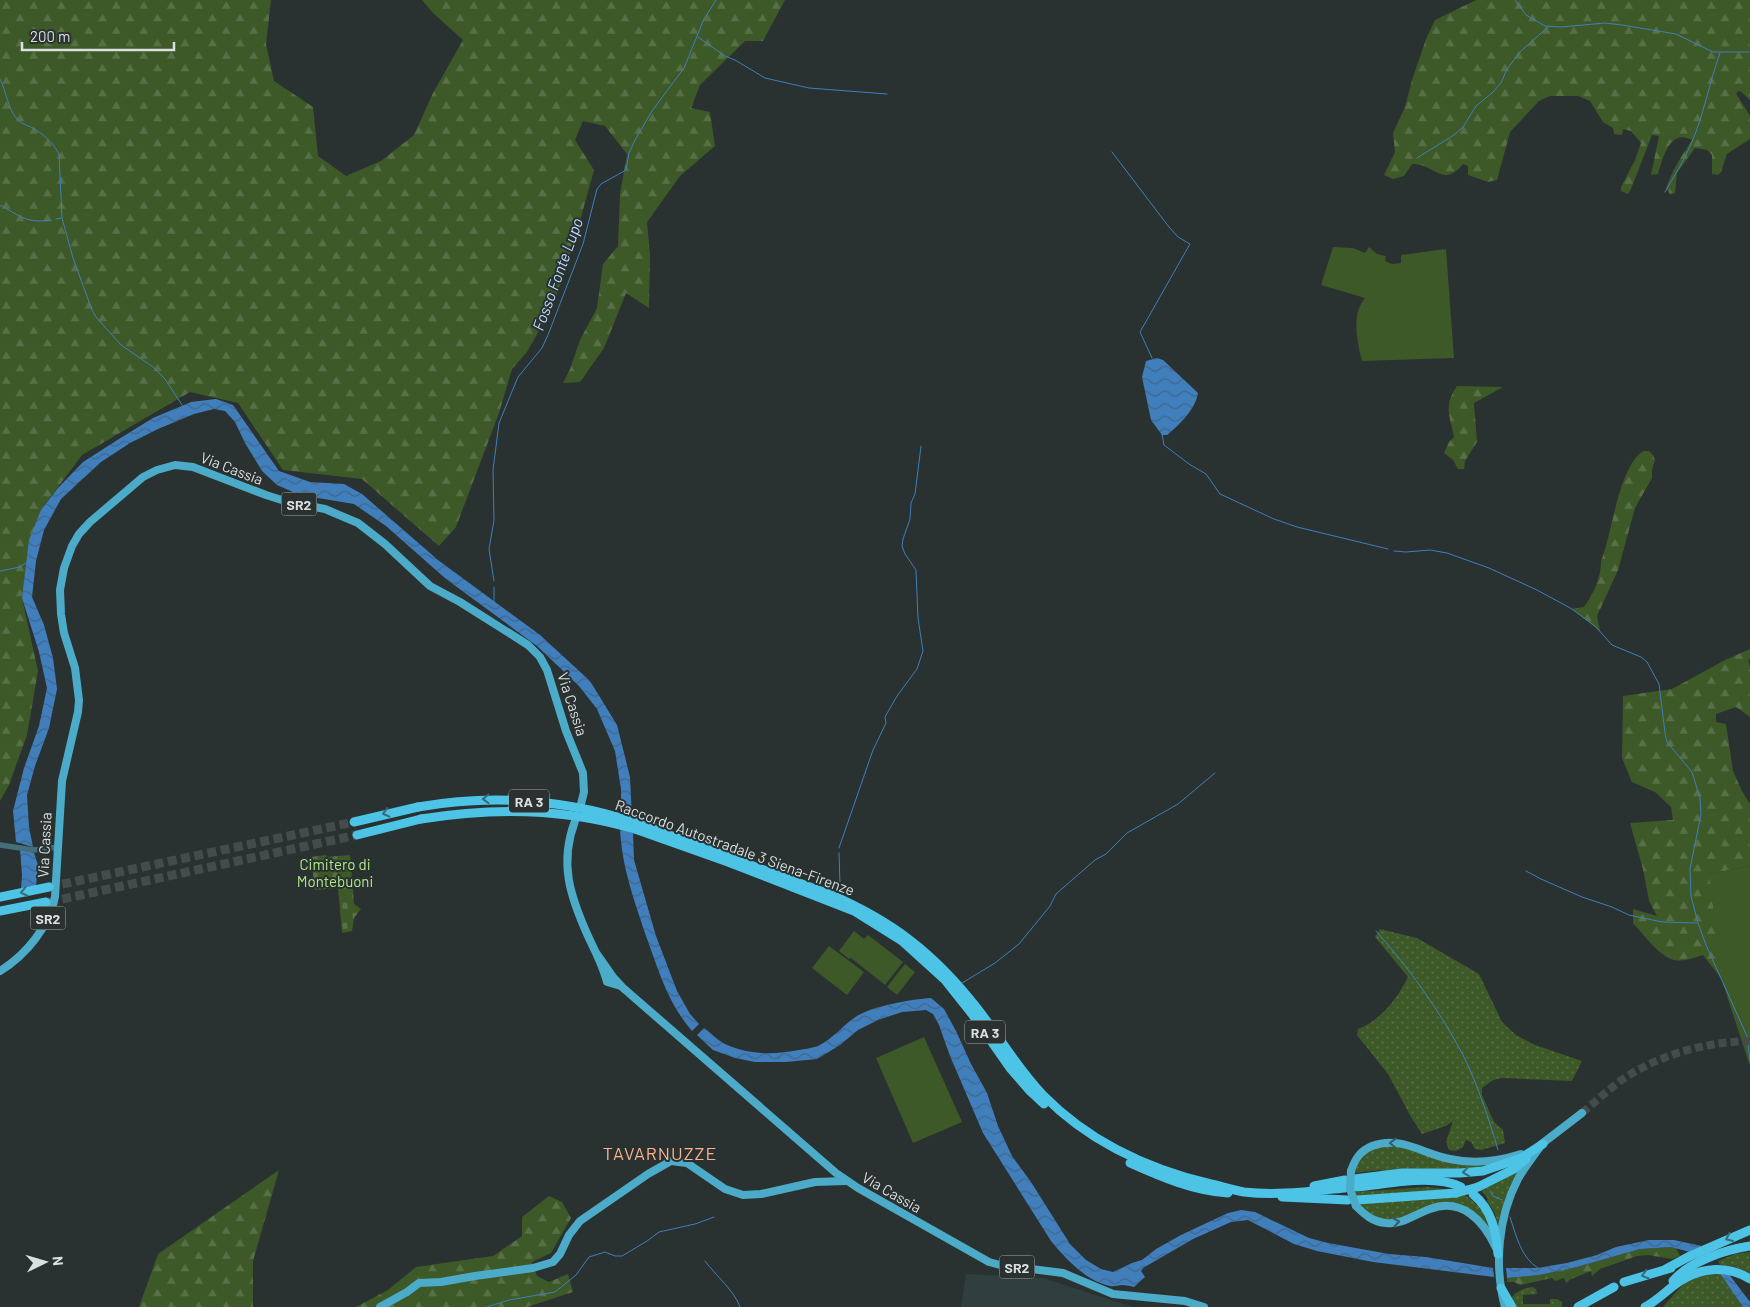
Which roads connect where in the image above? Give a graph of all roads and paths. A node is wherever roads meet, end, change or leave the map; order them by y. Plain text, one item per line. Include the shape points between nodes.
1 (581, 804) dead end
2 (575, 821) dead end
3 (354, 822) tunnel mouth
4 (636, 826) junction
5 (357, 835) tunnel mouth
6 (0, 845) edge
7 (59, 846) junction
8 (49, 887) tunnel mouth
9 (0, 897) edge
10 (46, 902) tunnel mouth
11 (0, 911) edge
12 (0, 971) edge
13 (1582, 1114) tunnel mouth
14 (1543, 1144) junction
15 (834, 1172) junction
16 (846, 1181) junction
17 (1350, 1181) junction
18 (819, 1182) junction
19 (1458, 1190) junction
20 (1475, 1190) junction
21 (1259, 1193) junction
22 (1354, 1202) junction
23 (1750, 1230) edge
24 (1750, 1246) edge
25 (1498, 1254) junction
26 (1684, 1268) junction
27 (1666, 1269) junction
28 (1750, 1279) edge
29 (1624, 1282) dead end
30 (1614, 1286) dead end
31 (1501, 1288) junction
32 (1668, 1290) junction
33 (1501, 1305) edge
34 (380, 1307) edge
35 (1204, 1307) edge
36 (1512, 1307) edge
37 (1578, 1307) edge
38 (1645, 1307) edge

1 - 7 main road, Via Cassia / SR2 via 584,783 553,684 540,657 528,645 430,586 358,524 325,509 280,500 194,467 175,465 156,470 121,494 79,534 66,562 60,607 79,700 62,781
2 - 15 main road, Via Cassia / SR2 via 567,849 568,873 578,914 611,979
4 -> 3 highway, Raccordo Autostradale 3 Siena-Firenze / RA 3, bridge via 587,809 532,801 486,799 418,807
4 - 5 highway, Raccordo Autostradale 3 Siena-Firenze / RA 3, bridge via 524,811 471,812 421,819
4 - 21 highway, Raccordo Autostradale 3 Siena-Firenze / RA 3 via 729,859 854,911 902,942 945,980 1030,1091 1093,1143 1176,1182 1225,1193
6 - 7 street via 30,850
7 - 12 main road, Via Cassia / SR2 via 55,897 48,919 28,947
8 -> 9 highway
10 - 11 highway
13 - 14 main road
14 -> 17 highway via 1521,1158 1483,1171 1402,1173
14 -> 17 main road via 1499,1160 1467,1161 1388,1142 1359,1154
14 - 20 highway via 1514,1169
14 - 25 main road via 1519,1178 1509,1200
15 - 16 main road, Via Cassia / SR2
15 - 18 main road via 832,1179
16 - 18 main road
16 - 35 main road, Via Cassia / SR2 via 988,1262 1070,1274 1113,1294 1185,1301
17 - 19 highway, Raccordo Autostradale 3 Siena-Firenze / RA 3 via 1437,1181 1454,1184
17 - 21 highway, Raccordo Autostradale 3 Siena-Firenze / RA 3 via 1281,1193
17 - 22 main road, bridge
18 - 34 main road via 737,1194 687,1163 671,1161 580,1221 553,1262 533,1268 419,1283
19 - 20 highway, bridge
19 - 22 highway
20 - 25 highway via 1492,1219
21 - 22 highway
22 -> 25 main road via 1369,1217 1392,1224 1432,1208 1459,1208 1481,1222
23 -> 27 highway
24 - 26 highway
25 - 31 main road
26 - 27 highway
26 - 32 highway
27 -> 29 highway
28 - 32 highway via 1732,1270 1716,1269 1686,1278
30 - 37 highway
31 - 33 main road
31 - 36 highway
32 - 38 highway

